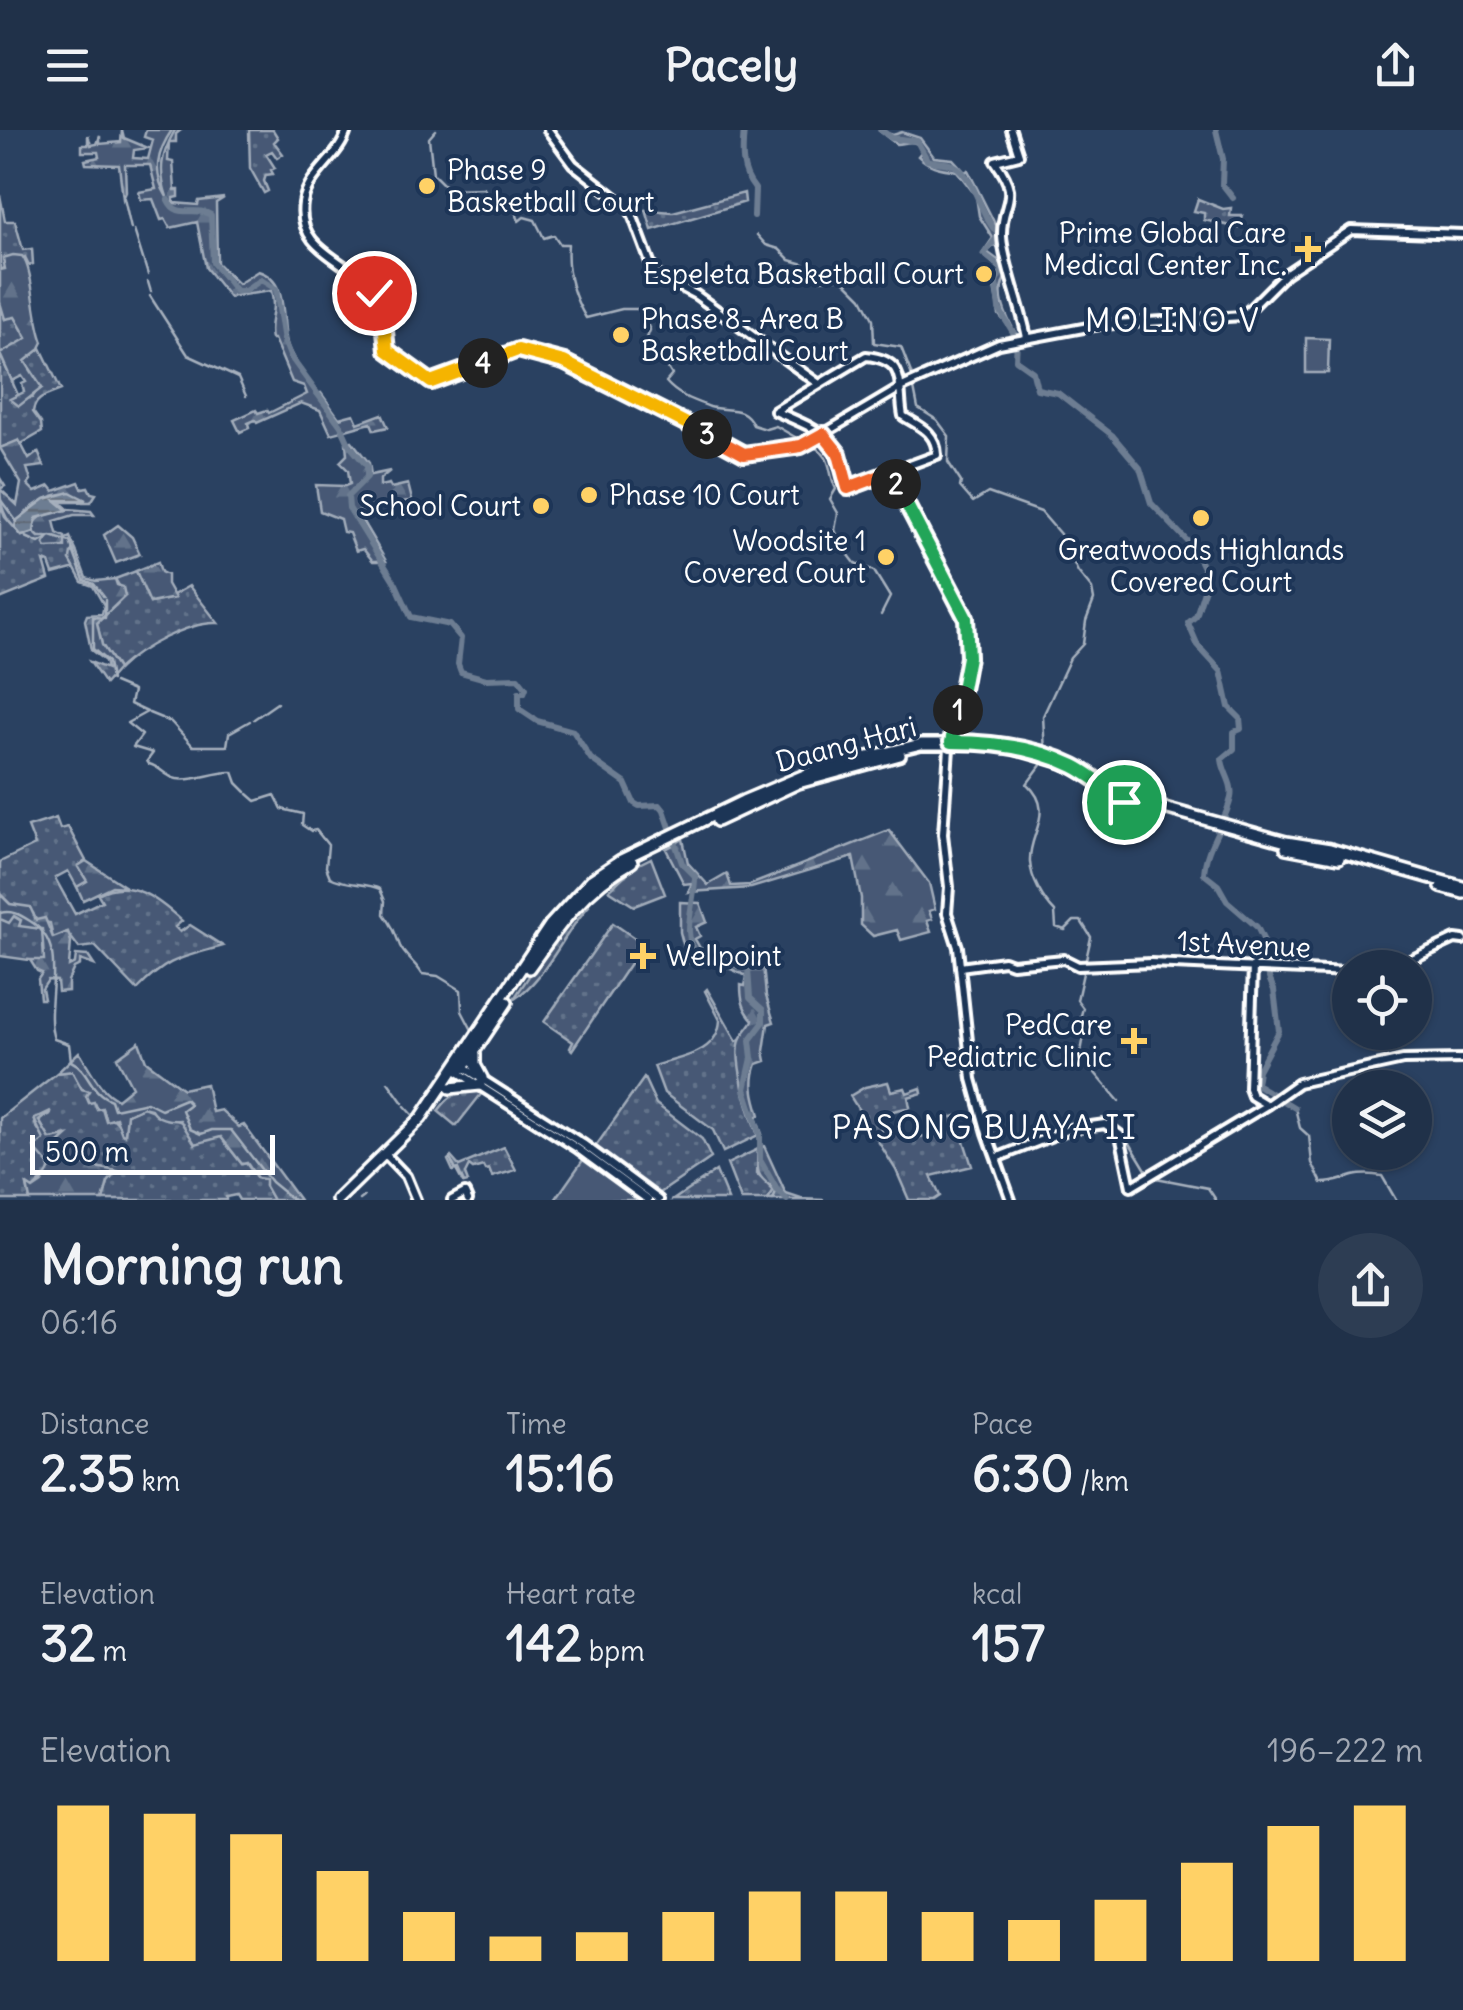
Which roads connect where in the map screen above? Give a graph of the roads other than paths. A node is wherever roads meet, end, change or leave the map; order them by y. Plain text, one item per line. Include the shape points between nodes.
1 (347, 130) edge
2 (548, 130) edge
3 (1011, 130) edge
4 (1463, 234) edge
5 (1020, 339) junction
6 (819, 384) junction
7 (902, 387) junction
8 (823, 434) junction
9 (891, 472) junction
10 (950, 745) junction
11 (666, 842) junction
12 (1463, 890) edge
13 (1463, 940) edge
14 (1430, 950) edge
15 (1253, 966) junction
16 (960, 967) junction
17 (1332, 971) edge
18 (475, 1051) junction
19 (1463, 1060) edge
20 (460, 1069) junction
21 (481, 1081) junction
22 (450, 1088) junction
23 (1268, 1105) junction
24 (388, 1157) junction
25 (996, 1158) junction
26 (336, 1200) edge
27 (345, 1200) edge
28 (416, 1200) edge
29 (452, 1200) edge
30 (468, 1200) edge
31 (648, 1200) edge
32 (659, 1200) edge
33 (1011, 1200) edge

1 - 8 street via 306,192 303,223 314,243 374,293 387,350 431,382 518,350 564,362 744,454
2 - 6 street via 572,164 630,209 654,273 696,295
3 - 5 street via 1018,155 995,160 1011,197 1002,236
4 - 5 street via 1350,230 1284,274 1243,316 1099,325
5 - 7 street
6 - 7 street via 866,356 891,363
6 - 8 street via 776,411
7 - 8 street
7 - 9 street via 903,416 929,432 937,455
8 - 9 street via 839,454 848,488
9 - 10 street via 968,628 968,664
10 - 11 main road, Daang Hari via 921,744 819,769
10 - 12 main road, Daang Hari via 1038,758 1108,796
10 - 16 street via 943,834 947,913
11 - 18 main road, Daang Hari via 606,877 576,904
11 - 20 main road, Daang Hari via 601,872 571,900
13 - 14 street
15 - 16 street, 1st Avenue via 1081,966 1064,959
15 - 17 street, 1st Avenue
15 - 23 street via 1249,1079 1252,1096
16 - 25 street via 972,1077
18 - 20 main road, Daang Hari
18 - 21 main road
19 - 23 street via 1391,1062 1302,1082
20 - 21 street
20 - 22 main road, Daang Hari
20 - 24 main road, Daang Hari
21 - 22 main road
21 - 31 street
21 - 32 street
22 - 24 main road, Daang Hari
23 - 25 street via 1131,1188 1120,1135 1106,1124 1070,1128
24 - 26 main road, Daang Hari
24 - 27 main road, Daang Hari
24 - 28 street
25 - 33 street
29 - 30 street via 465,1193

